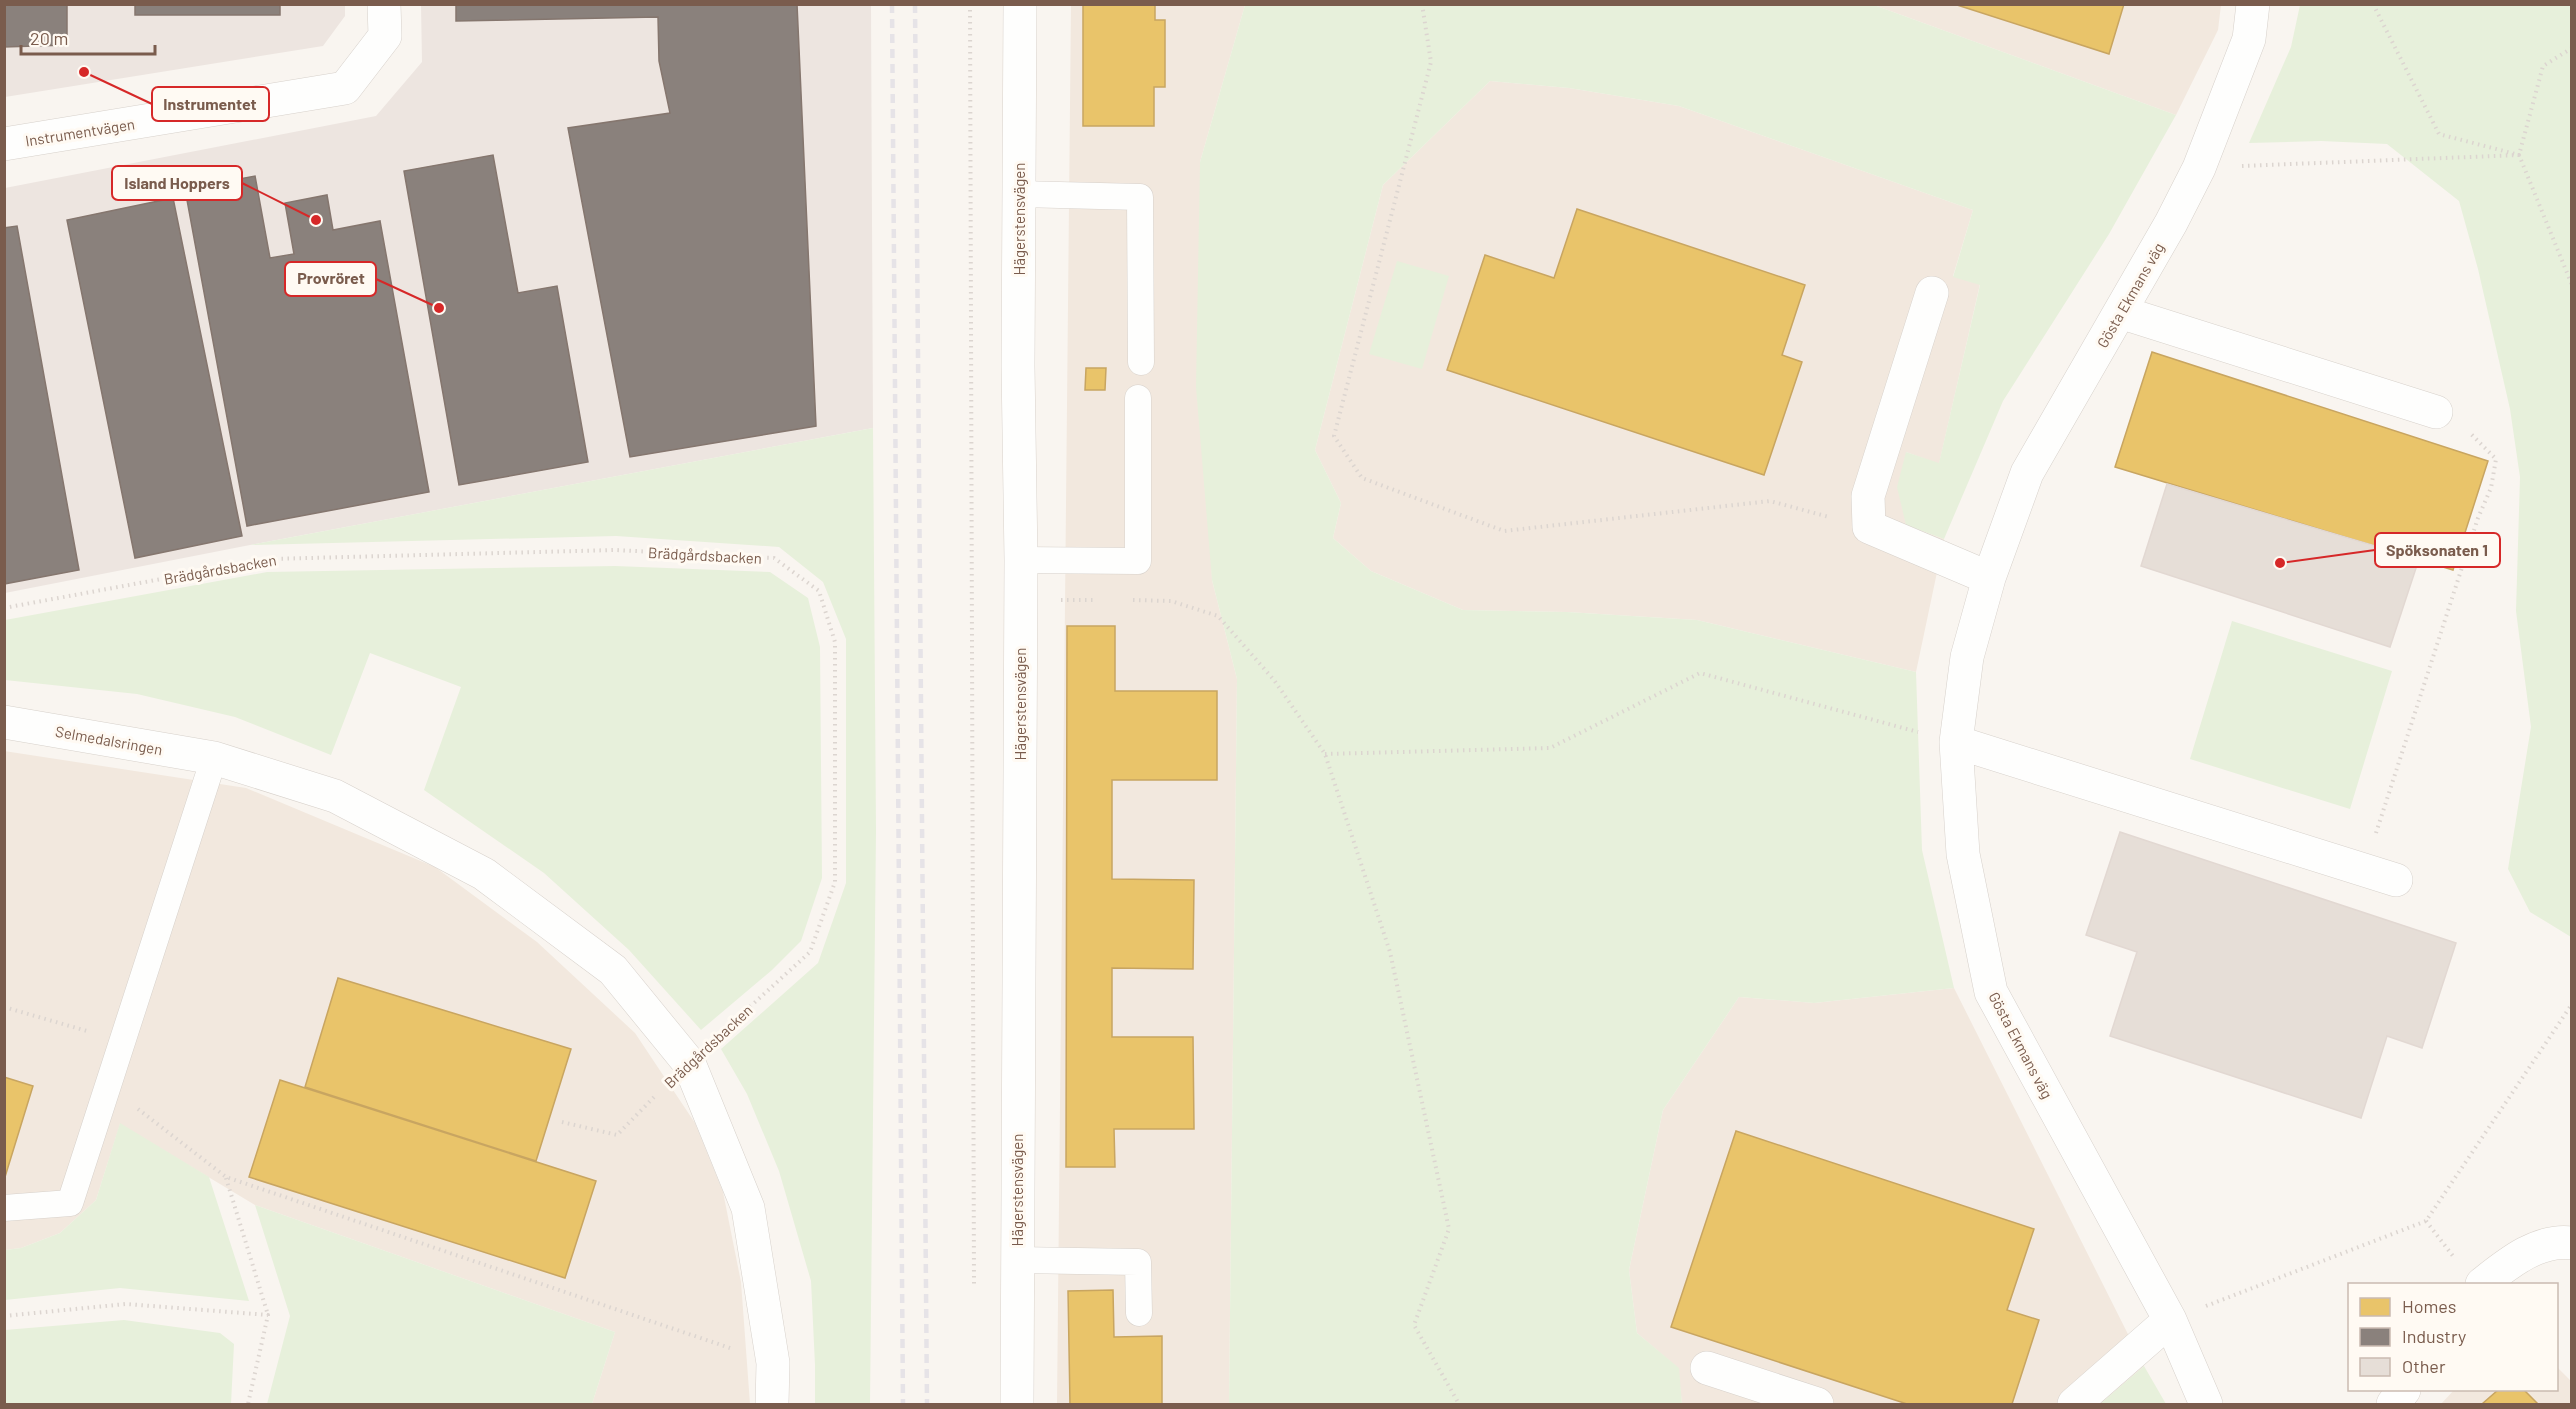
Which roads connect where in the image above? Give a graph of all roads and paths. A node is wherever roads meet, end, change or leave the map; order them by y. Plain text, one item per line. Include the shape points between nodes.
1 (384, 4) edge
2 (970, 4) edge
3 (1020, 4) edge
4 (1422, 4) edge
5 (2253, 4) edge
6 (2373, 4) edge
7 (2571, 48) edge
8 (4, 144) edge
9 (2519, 155) junction
10 (2199, 168) junction
11 (1019, 194) junction
12 (2571, 285) edge
13 (1932, 293) dead end
14 (2120, 312) junction
15 (1142, 362) dead end
16 (1138, 398) dead end
17 (2436, 412) joint
18 (1869, 527) junction
19 (1021, 560) junction
20 (1989, 578) junction
21 (1058, 600) dead end
22 (1103, 600) dead end
23 (1126, 600) dead end
24 (4, 608) edge
25 (4, 722) edge
26 (1956, 742) junction
27 (1325, 754) junction
28 (214, 758) junction
29 (2364, 871) junction
30 (2396, 880) dead end
31 (2571, 1004) edge
32 (4, 1007) edge
33 (122, 1042) junction
34 (689, 1063) junction
35 (108, 1086) junction
36 (562, 1122) dead end
37 (226, 1177) junction
38 (4, 1208) edge
39 (2426, 1221) junction
40 (2569, 1243) edge
41 (2454, 1257) dead end
42 (1017, 1260) junction
43 (2483, 1283) edge
44 (974, 1292) dead end
45 (1139, 1313) dead end
46 (268, 1315) junction
47 (4, 1316) edge
48 (2170, 1320) junction
49 (773, 1363) junction
50 (1707, 1368) dead end
51 (2403, 1391) edge
52 (248, 1404) edge
53 (772, 1404) edge
54 (1017, 1404) edge
55 (1459, 1404) edge
56 (1817, 1404) edge
57 (2074, 1404) edge
58 (2206, 1404) edge
59 (2393, 1404) edge

1 - 8 street, Instrumentvägen via 385,36 345,88
2 - 44 path
3 - 11 street, Hägerstensvägen
4 - 18 path via 1431,62 1334,436 1362,477 1504,531 1770,501
5 - 10 street, Gösta Ekmans väg via 2249,39
6 - 9 path via 2439,134
7 - 9 path via 2543,66
9 - 10 path
9 - 12 path
10 - 14 street, Gösta Ekmans väg
11 - 15 lane via 1140,197
11 - 19 street, Hägerstensvägen
13 - 18 street via 1868,496
14 - 17 street
14 - 20 street, Gösta Ekmans väg via 2027,473
16 - 19 lane via 1138,561
17 - 29 path via 2469,433 2496,459 2491,488
18 - 20 street
19 - 42 street, Hägerstensvägen
20 - 26 street, Gösta Ekmans väg via 1967,657
21 - 22 path
23 - 27 path via 1171,601 1218,616 1274,680
24 - 34 path, Brädgårdsbacken via 270,559 615,550 774,558 819,591 834,642 834,882 810,952
25 - 28 street, Selmedalsringen
26 - 27 path via 1700,673 1550,748
26 - 29 street
26 - 48 street, Gösta Ekmans väg via 1963,854 1991,992
27 - 55 path via 1390,952 1449,1229 1414,1325
28 - 33 lane
28 - 34 street, Selmedalsringen via 335,796 484,874 613,970
29 - 30 street
31 - 39 path
32 - 33 path
33 - 35 lane
34 - 36 path, Brädgårdsbacken via 617,1135
34 - 49 street, Selmedalsringen via 748,1208
35 - 37 path
35 - 38 lane via 70,1203
37 - 46 path
37 - 49 path
39 - 41 path
39 - 48 path
40 - 43 street via 2535,1248
42 - 45 lane via 1138,1262
42 - 54 street, Hägerstensvägen
46 - 47 path via 126,1304
46 - 52 path
48 - 57 street
48 - 58 street, Gösta Ekmans väg
49 - 53 street, Selmedalsringen
50 - 56 street
51 - 59 street

